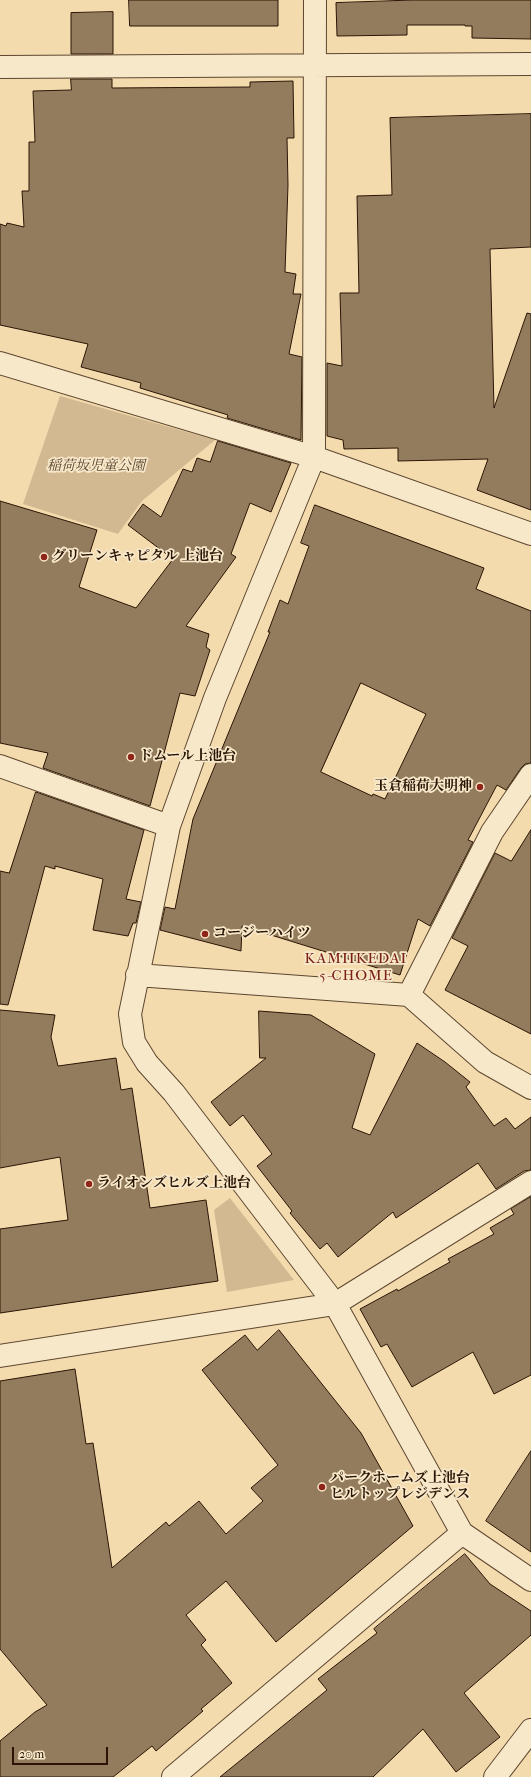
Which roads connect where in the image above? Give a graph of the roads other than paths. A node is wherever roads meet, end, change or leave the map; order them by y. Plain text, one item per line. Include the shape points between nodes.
1 (315, 0) edge
2 (315, 64) junction
3 (531, 64) edge
4 (0, 66) edge
5 (0, 363) edge
6 (314, 458) junction
7 (531, 534) edge
8 (0, 766) edge
9 (531, 775) edge
10 (169, 826) junction
11 (137, 975) junction
12 (409, 995) junction
13 (531, 1088) edge
14 (531, 1182) edge
15 (335, 1304) junction
16 (0, 1356) edge
17 (462, 1533) junction
18 (531, 1580) edge
19 (531, 1730) edge
20 (173, 1777) edge
21 (495, 1777) edge

1 - 2 street
2 - 3 street
2 - 4 street
2 - 6 street
5 - 6 street
6 - 7 street
6 - 10 street via 215,698
8 - 10 street
9 - 12 street via 492,832
10 - 11 street
11 - 12 street
11 - 15 street via 130,1014 134,1042 147,1063 174,1093
12 - 13 street via 486,1062
14 - 15 street
15 - 16 street
15 - 17 street
17 - 18 street
17 - 20 street
19 - 21 street

